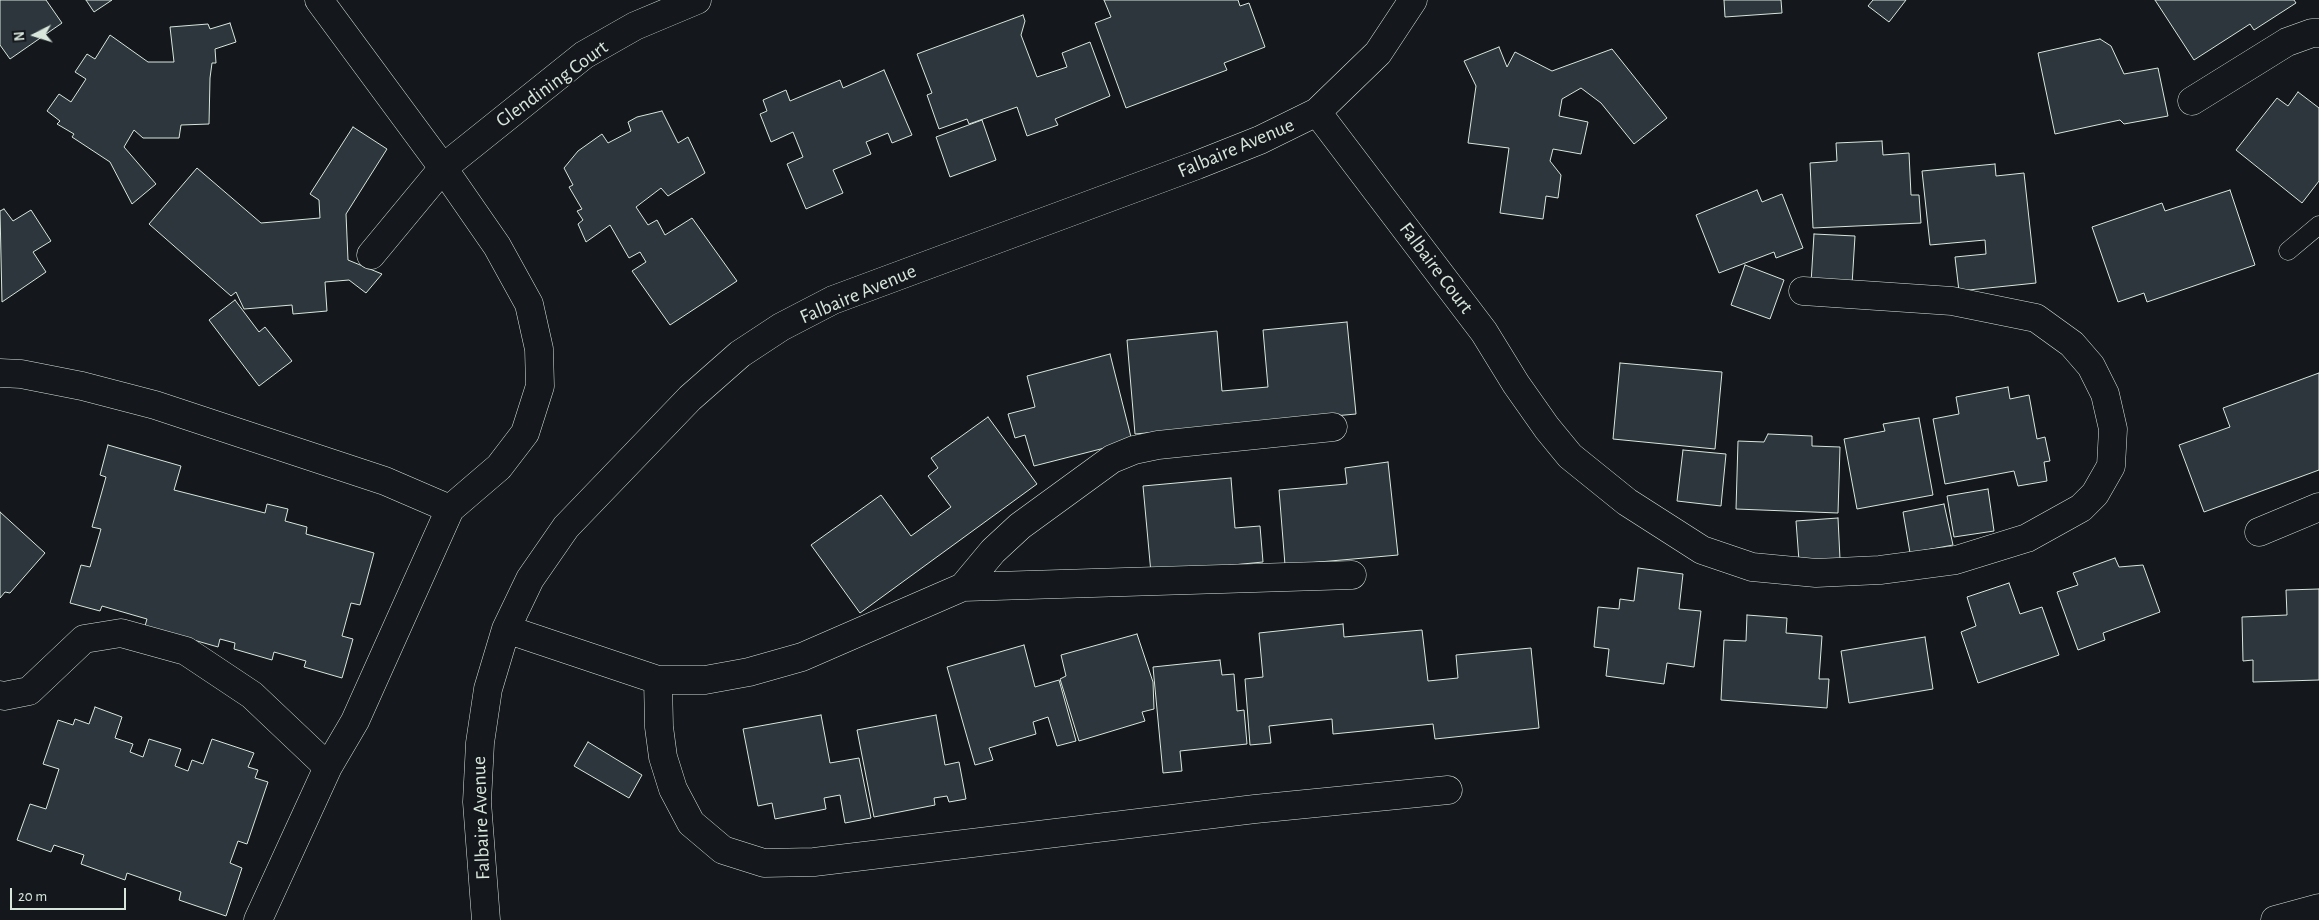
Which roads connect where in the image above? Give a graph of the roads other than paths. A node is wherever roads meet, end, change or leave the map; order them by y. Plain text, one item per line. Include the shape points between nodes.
1 (319, 0) edge
2 (697, 0) edge
3 (1413, 0) edge
4 (2319, 33) edge
5 (2192, 100) dead end
6 (1318, 112) junction
7 (443, 168) junction
8 (2319, 225) edge
9 (2288, 251) dead end
10 (370, 255) dead end
11 (1803, 292) dead end
12 (0, 373) edge
13 (1333, 427) dead end
14 (2319, 507) edge
15 (450, 509) junction
16 (2259, 532) dead end
17 (1352, 575) dead end
18 (963, 587) junction
19 (506, 629) junction
20 (658, 680) junction
21 (0, 695) edge
22 (328, 767) junction
23 (1448, 790) dead end
24 (2319, 908) edge
25 (258, 920) edge
26 (486, 920) edge
27 (2275, 920) edge

1 - 7 street
2 - 7 street, Glendining Court via 635,26 584,55
3 - 6 street, Falbaire Avenue via 1378,53
4 - 5 street via 2287,42
6 - 11 street, Falbaire Court via 1484,332 1547,428 1570,456 1627,502 1702,550 1752,568 1816,573 1880,570 1956,560 2027,538 2081,508 2095,494 2111,466 2112,429 2105,394 2091,366 2072,344 2036,318 1952,302
6 - 19 street, Falbaire Avenue via 1197,165 833,300 740,354 690,398 566,527 530,579
7 - 10 street, Glendining Court
7 - 15 street via 497,246 529,304 539,358 540,386 525,432 499,467
8 - 9 lane
12 - 15 street via 82,386 155,405 367,475
13 - 18 street via 1158,444 1112,459 1020,526 993,551
14 - 16 street
15 - 22 street via 355,721
17 - 18 street
18 - 20 street via 802,657 705,680
19 - 20 street
19 - 26 street, Falbaire Avenue via 488,689 480,743 477,802
20 - 23 street via 663,757 673,790 692,823 723,850 764,863 814,862 1255,809
21 - 22 street via 28,691 84,639 121,633 186,651 252,695
22 - 25 street
24 - 27 street

